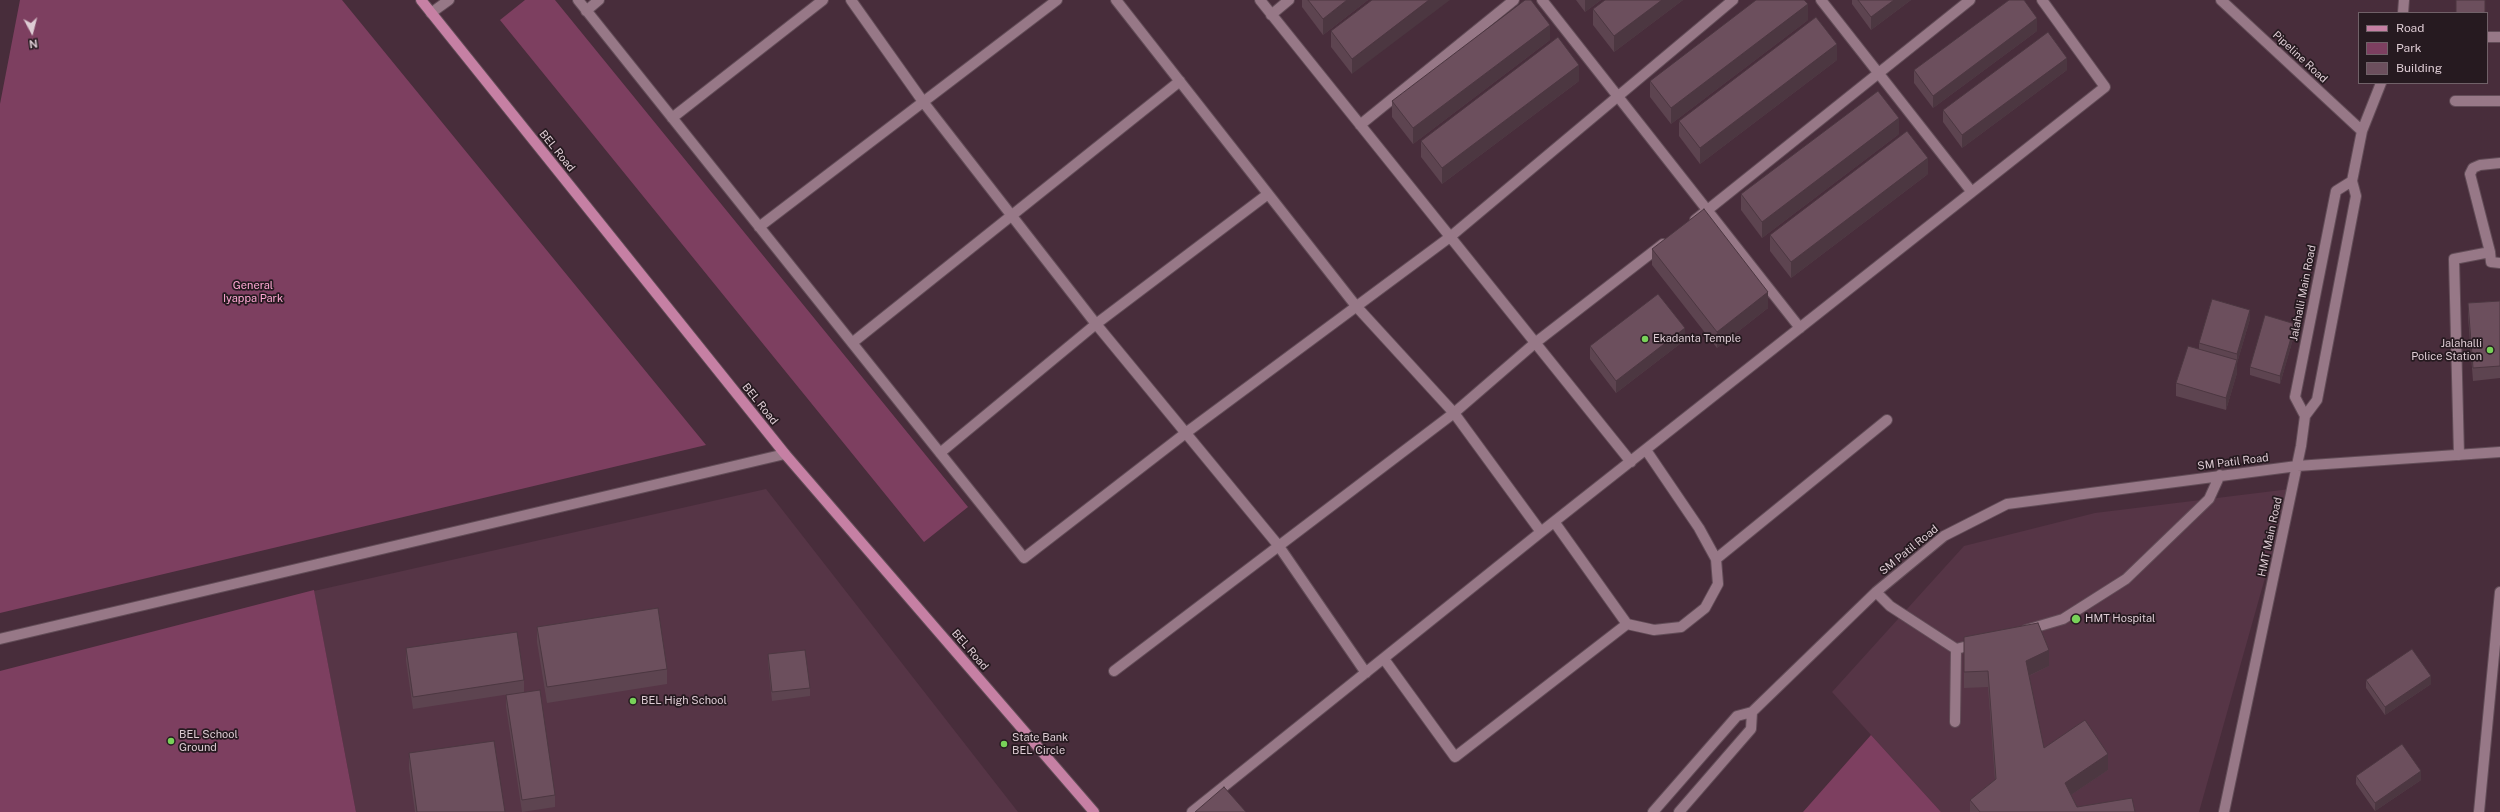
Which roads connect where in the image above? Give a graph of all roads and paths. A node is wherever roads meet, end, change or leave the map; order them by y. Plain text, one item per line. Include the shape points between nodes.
1 (421, 0) edge
2 (449, 0) edge
3 (578, 0) edge
4 (599, 0) edge
5 (823, 0) edge
6 (851, 0) edge
7 (1057, 0) edge
8 (1116, 0) edge
9 (1260, 0) edge
10 (1289, 0) edge
11 (1514, 0) edge
12 (1542, 0) edge
13 (1733, 0) edge
14 (1821, 0) edge
15 (1970, 0) edge
16 (2042, 0) edge
17 (2221, 0) edge
18 (2404, 0) edge
19 (586, 11) junction
20 (2403, 12) edge
21 (431, 13) junction
22 (1271, 15) junction
23 (2488, 37) edge
24 (2500, 37) edge
25 (1878, 73) junction
26 (1180, 81) junction
27 (2382, 84) edge
28 (1618, 97) junction
29 (2455, 101) dead end
30 (2500, 101) edge
31 (924, 103) junction
32 (672, 118) junction
33 (1360, 125) junction
34 (2362, 131) junction
35 (2500, 163) edge
36 (2352, 181) junction
37 (1971, 191) junction
38 (1268, 194) junction
39 (1707, 211) junction
40 (1011, 215) junction
41 (1689, 225) edge
42 (759, 227) junction
43 (1450, 237) junction
44 (1670, 239) edge
45 (2490, 252) junction
46 (2500, 263) edge
47 (1356, 306) junction
48 (1096, 324) junction
49 (1800, 328) junction
50 (852, 343) junction
51 (1535, 343) junction
52 (1454, 413) junction
53 (2305, 416) junction
54 (1887, 420) dead end
55 (1187, 432) junction
56 (1646, 450) junction
57 (2500, 452) edge
58 (940, 453) junction
59 (785, 454) junction
60 (2459, 454) junction
61 (1631, 462) junction
62 (2297, 466) junction
63 (2220, 476) junction
64 (1555, 523) junction
65 (1541, 532) junction
66 (1278, 545) junction
67 (1716, 559) junction
68 (1876, 592) junction
69 (2500, 592) edge
70 (1627, 624) junction
71 (2499, 624) edge
72 (2017, 632) edge
73 (0, 639) edge
74 (1987, 641) edge
75 (1956, 649) junction
76 (1384, 659) junction
77 (1114, 671) dead end
78 (1366, 673) junction
79 (1752, 712) junction
80 (1954, 722) dead end
81 (1094, 812) edge
82 (1192, 812) edge
83 (1653, 812) edge
84 (1679, 812) edge
85 (2224, 812) edge
86 (2479, 812) edge

1 - 21 main road, BEL Road
2 - 21 street
3 - 19 street
4 - 19 street
5 - 32 street
6 - 31 street
7 - 31 street
8 - 26 street
9 - 22 street
10 - 22 street
11 - 33 street
12 - 28 street
13 - 28 street
14 - 25 street
15 - 25 street
16 - 37 street via 2105,87
17 - 34 street, Pipeline Road
18 - 20 street
19 - 32 street
21 - 59 main road, BEL Road
22 - 33 street
23 - 24 street
25 - 37 street
25 - 39 street
26 - 38 street
26 - 40 street
27 - 34 street
28 - 39 street
28 - 43 street
29 - 30 street
31 - 40 street
31 - 42 street
32 - 42 street
33 - 43 street
34 - 36 street
35 - 45 street via 2480,165 2473,168 2470,174
36 - 53 street via 2356,196 2317,400
36 - 53 street, Jalahalli Main Road via 2336,191 2295,397
37 - 49 street
38 - 47 street
38 - 48 street
39 - 41 street
39 - 49 street
40 - 48 street
40 - 50 street
42 - 50 street
43 - 47 street
43 - 51 street
44 - 51 street
45 - 46 street via 2490,262
45 - 60 street via 2454,259
47 - 52 street
47 - 55 street
48 - 55 street
48 - 58 street
49 - 56 street
50 - 58 street
51 - 52 street
51 - 61 street
52 - 65 street
52 - 66 street
53 - 62 street
54 - 67 street
55 - 58 street via 1024,558
55 - 66 street
56 - 61 street
56 - 67 street via 1699,528
57 - 60 street
59 - 73 street
59 - 81 main road, BEL Road
60 - 62 street
61 - 64 street
62 - 63 street, SM Patil Road
62 - 85 street, HMT Main Road
63 - 68 street, SM Patil Road via 2007,504 1944,536
63 - 72 street via 2209,499 2126,579 2063,619
64 - 65 street
64 - 70 street
65 - 76 street
66 - 77 street
66 - 78 street
67 - 70 street via 1718,584 1705,608 1681,627 1654,630
68 - 75 street via 1890,606
68 - 79 street, SM Patil Road
69 - 71 street
70 - 76 street via 1455,757
71 - 86 street
74 - 75 street
75 - 80 street
76 - 78 street
78 - 82 street
79 - 83 street via 1737,716
79 - 84 street via 1751,729

